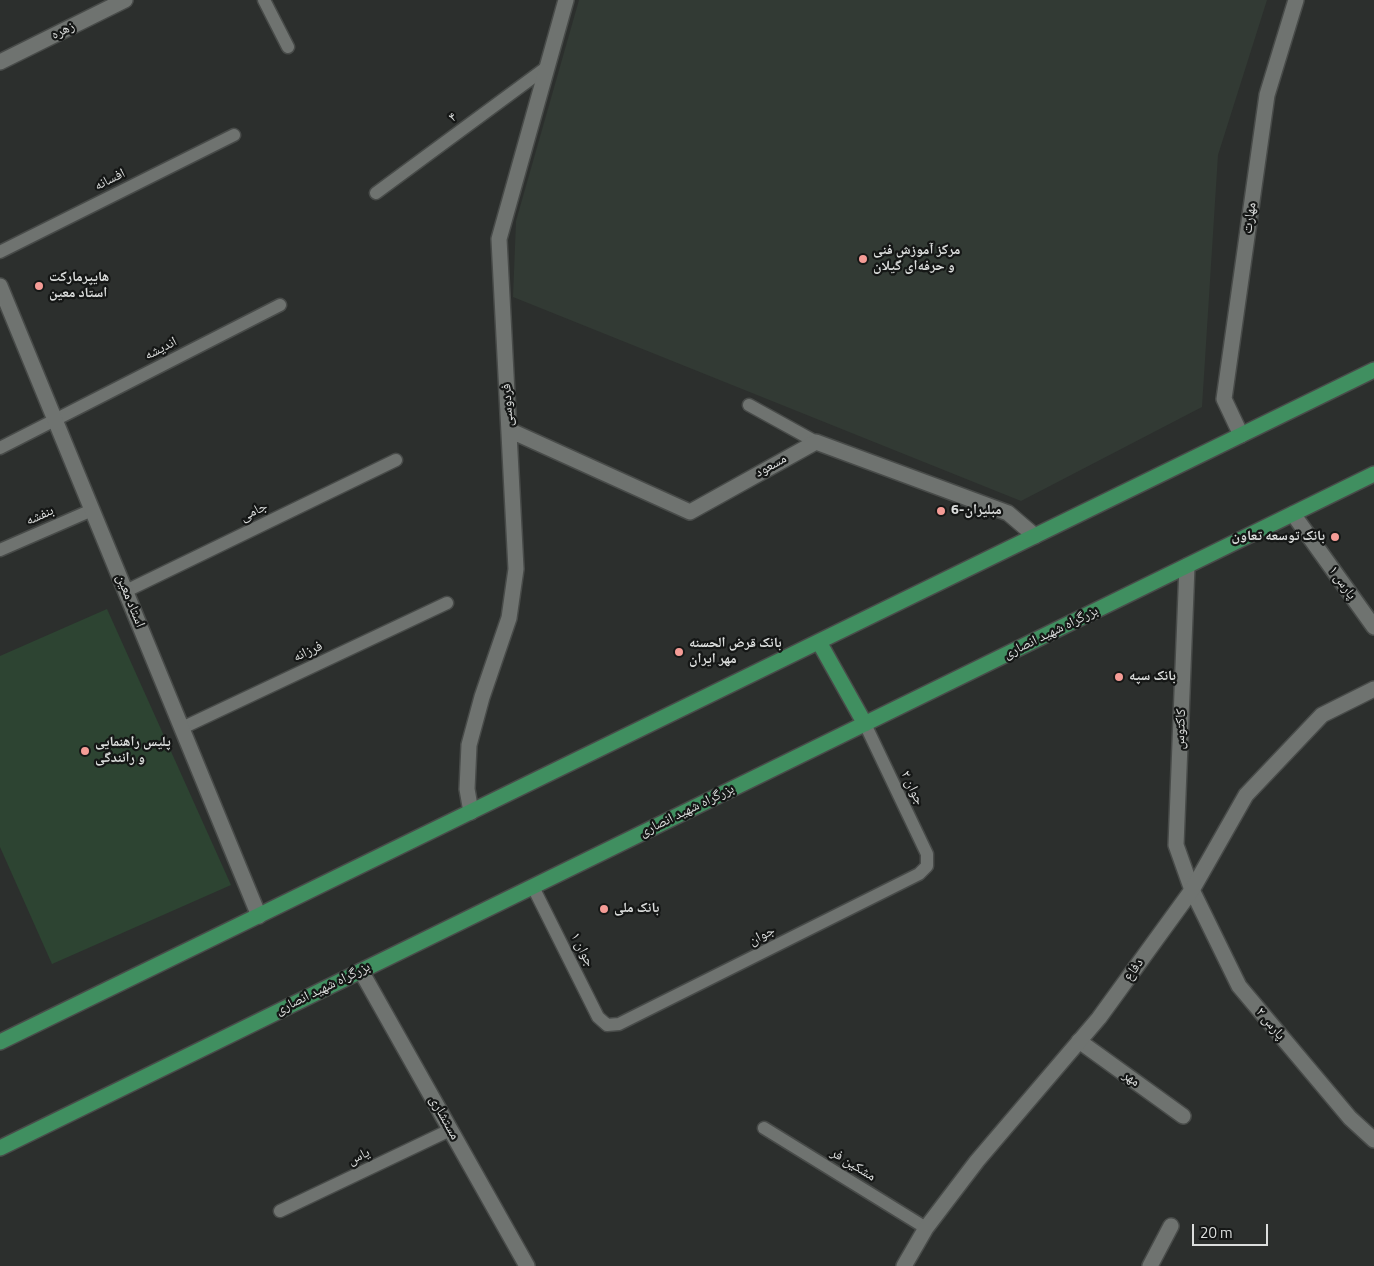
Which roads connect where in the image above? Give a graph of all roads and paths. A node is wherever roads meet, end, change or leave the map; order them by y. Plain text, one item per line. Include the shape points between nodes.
1 (125, 0) edge
2 (264, 0) edge
3 (566, 0) edge
4 (1296, 0) edge
5 (288, 47) dead end
6 (0, 62) edge
7 (547, 67) junction
8 (234, 135) dead end
9 (376, 193) dead end
10 (0, 252) edge
11 (0, 286) edge
12 (280, 305) dead end
13 (1374, 370) edge
14 (749, 405) dead end
15 (56, 420) junction
16 (509, 430) junction
17 (1241, 435) junction
18 (816, 442) junction
19 (0, 448) edge
20 (396, 460) dead end
21 (1374, 474) edge
22 (92, 510) junction
23 (1293, 514) junction
24 (1036, 536) junction
25 (0, 550) edge
26 (1187, 566) junction
27 (126, 591) junction
28 (447, 603) dead end
29 (1374, 627) edge
30 (819, 642) junction
31 (1374, 689) edge
32 (865, 724) junction
33 (182, 728) junction
34 (471, 812) junction
35 (927, 866) joint
36 (533, 887) junction
37 (1192, 890) junction
38 (259, 916) junction
39 (361, 971) junction
40 (607, 1025) joint
41 (1079, 1041) junction
42 (0, 1042) edge
43 (1183, 1116) dead end
44 (764, 1128) dead end
45 (450, 1130) junction
46 (1374, 1140) edge
47 (0, 1148) edge
48 (280, 1210) dead end
49 (1171, 1226) dead end
50 (926, 1228) junction
51 (527, 1266) edge
52 (904, 1266) edge
53 (1150, 1266) edge

1 - 6 street, زهره
2 - 5 lane
3 - 7 street, فردوسی
4 - 17 street, مهارت via 1267,95 1224,399
7 - 9 lane, ۴
7 - 16 street, فردوسی via 499,239
8 - 10 lane, افسانه
11 - 15 street, استاد معین
12 - 15 lane, اندیشه
13 - 17 main road
14 - 18 lane
15 - 19 lane, اندیشه
15 - 22 street, استاد معین
16 - 18 street, مسعود via 690,512
16 - 34 street, فردوسی via 516,570 509,618 469,745 467,789
17 - 24 main road
18 - 24 street via 1008,513
20 - 27 lane, جامی
21 - 23 main road, بزرگراه شهید انصاری
22 - 25 lane, بنفشه
22 - 27 street, استاد معین
23 - 26 main road, بزرگراه شهید انصاری
23 - 29 street, پارس ۱
24 - 30 main road
26 - 32 main road, بزرگراه شهید انصاری
26 - 37 street, کاکتوس via 1176,845
27 - 33 street, استاد معین
28 - 33 lane, فرزانه
30 - 32 main road
30 - 34 main road
31 - 37 street, دفاع via 1322,715 1246,795
32 - 35 lane, جوان ۲ via 927,854
32 - 36 main road, بزرگراه شهید انصاری
33 - 38 street, استاد معین
34 - 38 main road
35 - 40 lane, جوان via 918,874 619,1024
36 - 39 main road, بزرگراه شهید انصاری
36 - 40 lane, جوان ۱ via 598,1017
37 - 41 street, دفاع
37 - 46 street, پارس ۲ via 1239,986 1350,1118
38 - 42 main road
39 - 45 street, مستشاری
39 - 47 main road, بزرگراه شهید انصاری
41 - 43 street, مهر
41 - 50 street, دفاع via 976,1161
44 - 50 lane, مشکین فر
45 - 48 lane, یاس
45 - 51 street, مستشاری
49 - 53 street
50 - 52 street, دفاع

